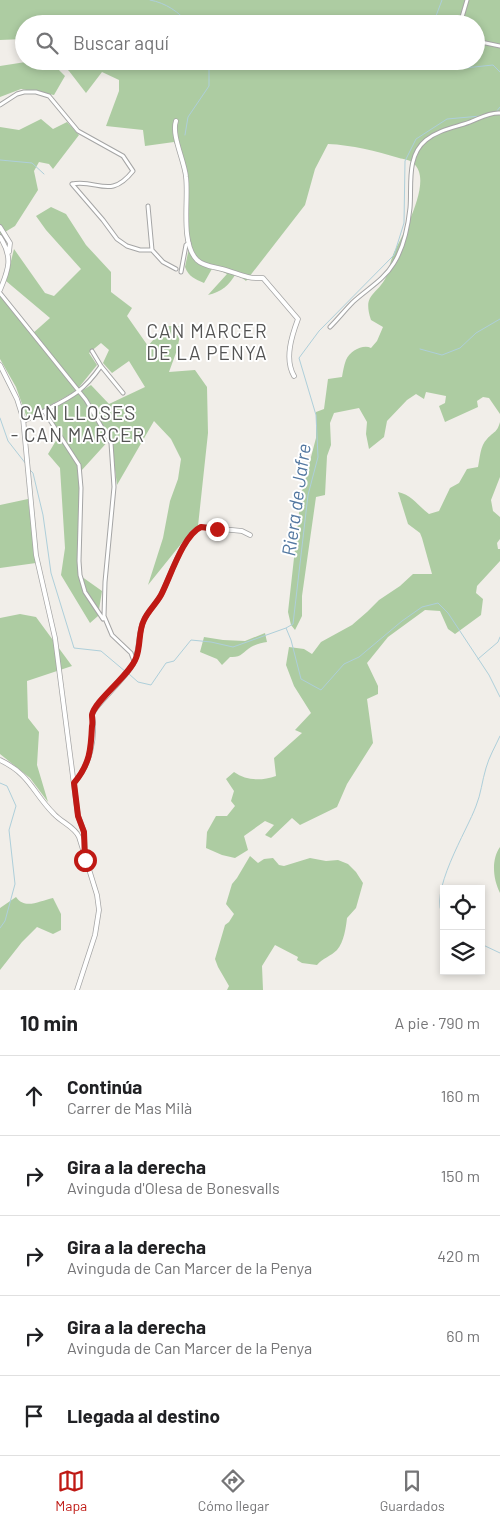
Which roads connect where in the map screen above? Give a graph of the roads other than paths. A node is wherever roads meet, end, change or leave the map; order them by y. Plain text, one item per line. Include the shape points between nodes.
1 (467, 0) edge
2 (463, 15) edge
3 (485, 43) edge
4 (500, 46) edge
5 (0, 105) edge
6 (500, 112) edge
7 (176, 121) dead end
8 (148, 206) dead end
9 (0, 227) edge
10 (0, 237) edge
11 (189, 243) junction
12 (152, 250) junction
13 (9, 254) junction
14 (176, 269) dead end
15 (181, 272) dead end
16 (0, 292) edge
17 (330, 327) dead end
18 (92, 351) dead end
19 (0, 365) edge
20 (101, 366) junction
21 (294, 376) dead end
22 (79, 392) junction
23 (123, 394) dead end
24 (44, 411) junction
25 (24, 421) junction
26 (250, 535) dead end
27 (105, 622) junction
28 (134, 662) junction
29 (0, 760) edge
30 (74, 783) junction
31 (85, 860) junction
32 (78, 990) edge

1 - 2 street
3 - 4 street
5 - 12 street via 24,92 49,96 78,131 123,156 133,171 116,185 106,188 72,184 117,239 126,246
6 - 17 street via 440,131 420,146 412,165 407,230 394,263 385,276
7 - 11 street via 174,127 186,177
8 - 12 street
9 - 13 street via 10,244
10 - 13 street
11 - 15 street
11 - 21 street via 200,263 248,278 263,278 298,319 289,354
12 - 14 street via 163,262
13 - 16 street
16 - 22 street
18 - 20 street
19 - 25 street
20 - 22 street
20 - 23 street
22 - 24 street
22 - 27 street via 92,408 111,443 114,487 105,582
24 - 25 street
24 - 27 street via 79,465 80,575 85,592
25 - 30 street via 36,555 55,638
26 - 28 street via 201,527 190,535 160,597 144,621
27 - 28 street via 114,638 132,653
28 - 30 street via 92,714 89,760
29 - 31 street via 24,775 53,813 77,832
30 - 31 street via 78,816 84,832
31 - 32 street via 99,910

